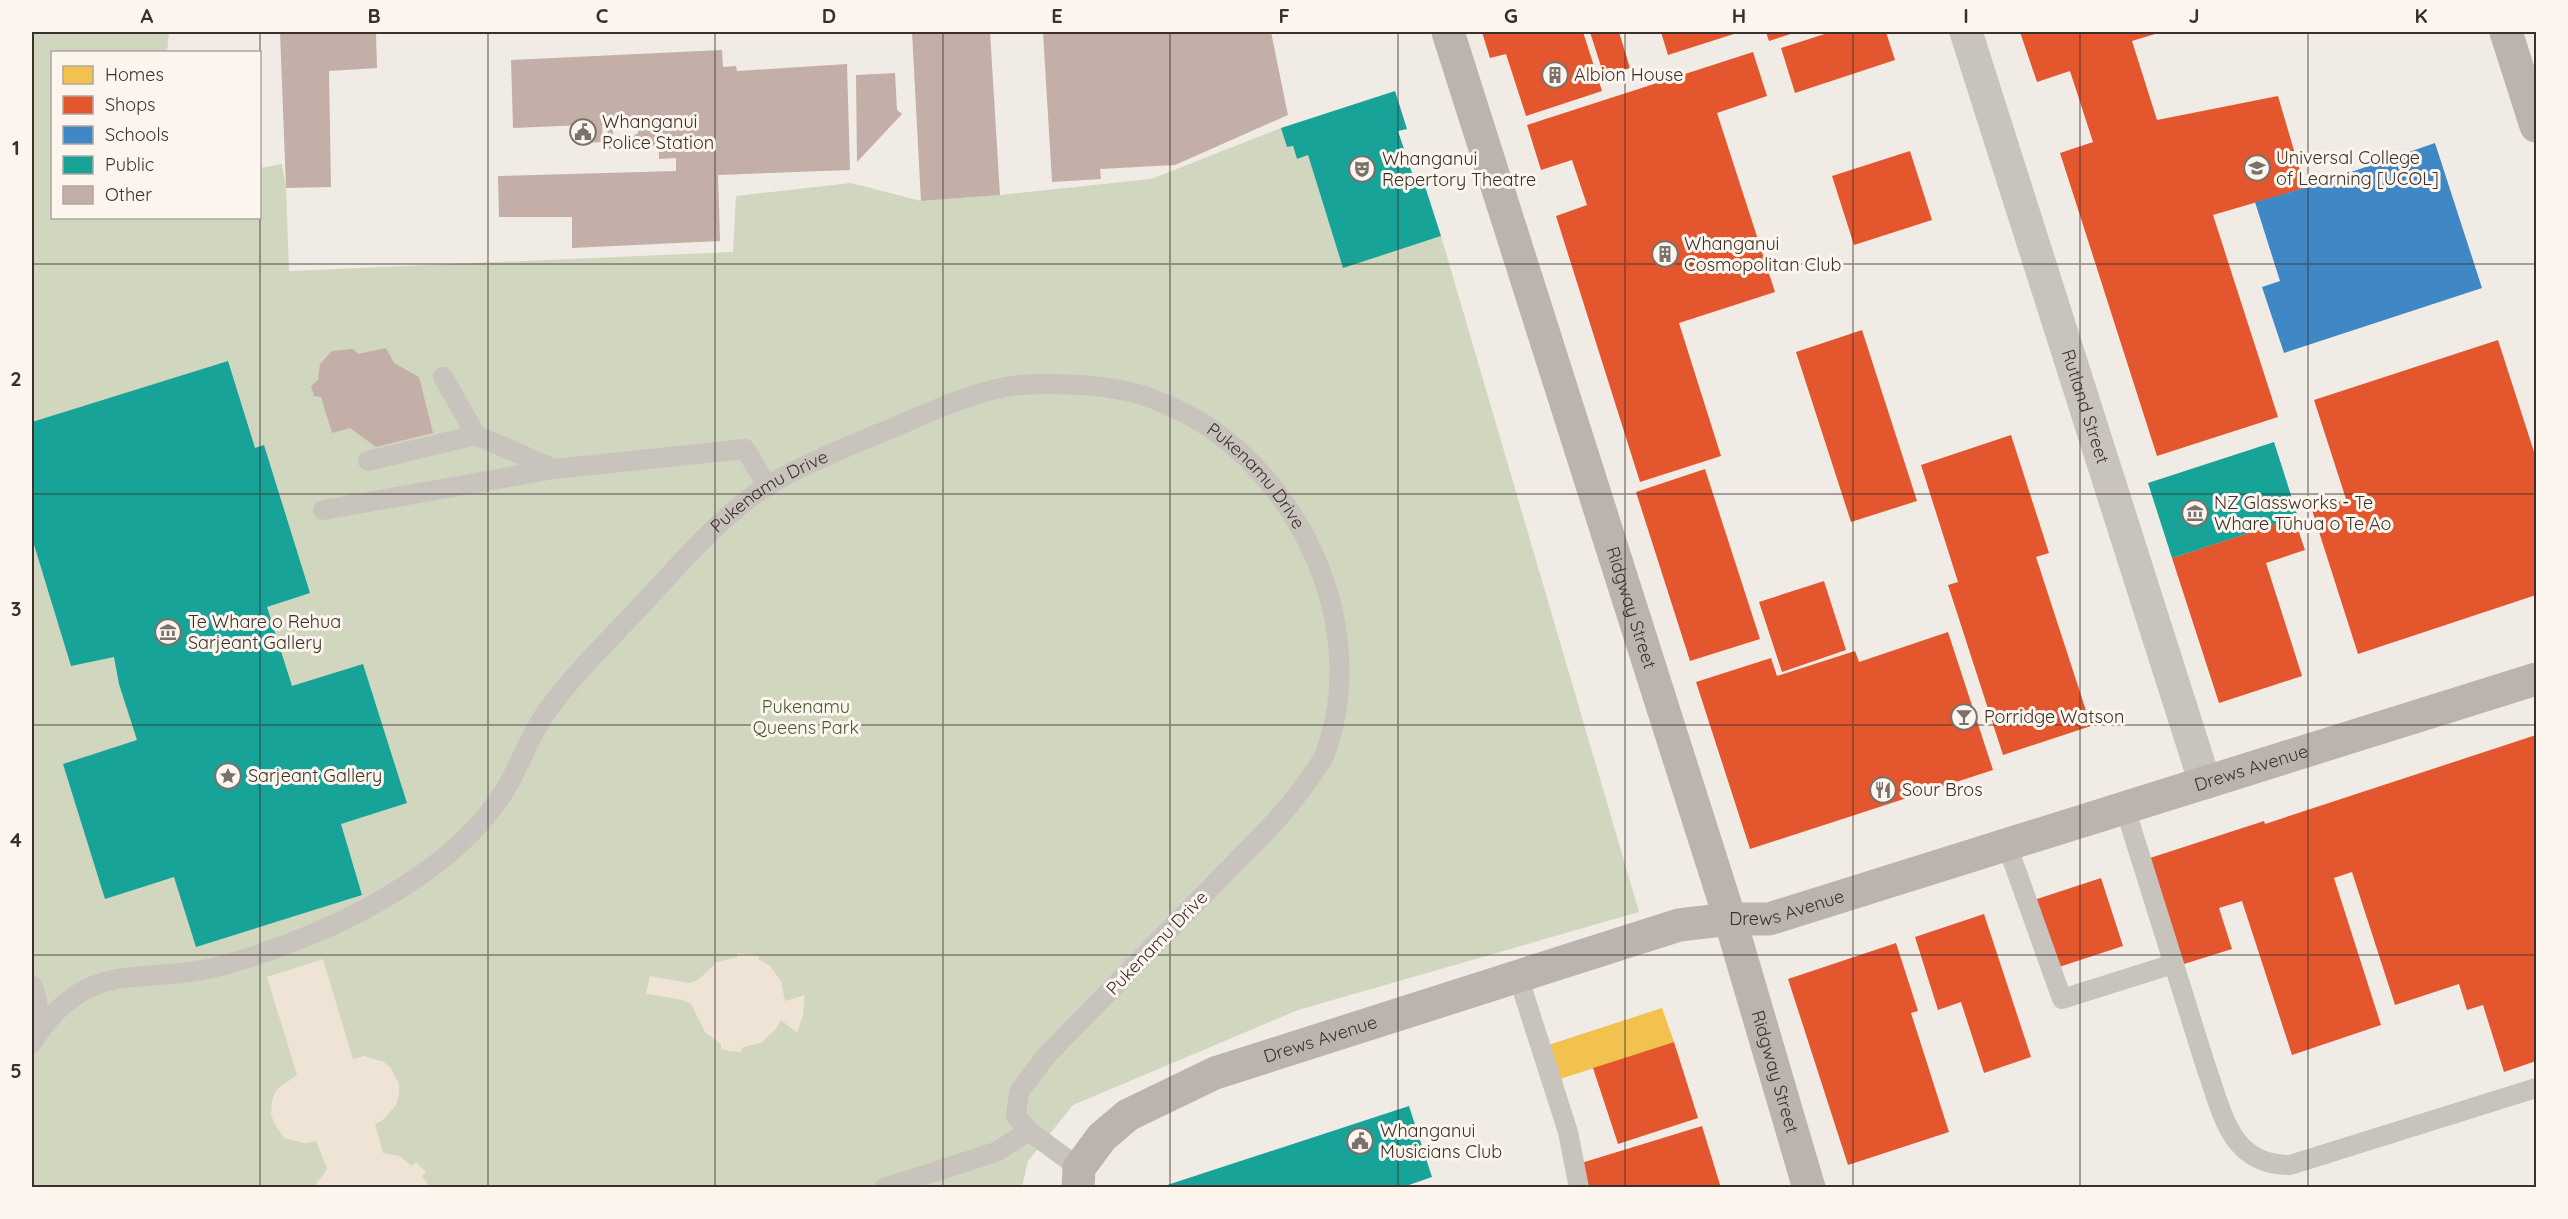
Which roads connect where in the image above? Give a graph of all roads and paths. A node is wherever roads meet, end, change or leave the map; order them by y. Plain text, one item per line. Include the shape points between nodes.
1 (1448, 32) edge
2 (1966, 32) edge
3 (2506, 32) edge
4 (2536, 126) edge
5 (443, 377) dead end
6 (476, 435) junction
7 (368, 461) dead end
8 (554, 469) junction
9 (768, 487) junction
10 (322, 510) dead end
11 (2536, 679) edge
12 (2205, 783) junction
13 (2125, 808) junction
14 (2007, 845) junction
15 (1730, 919) junction
16 (2173, 964) junction
17 (1518, 976) junction
18 (32, 986) edge
19 (33, 1040) edge
20 (2536, 1088) edge
21 (1029, 1131) junction
22 (1079, 1178) edge
23 (884, 1188) edge
24 (1579, 1188) edge
25 (1809, 1188) edge

1 - 15 street, Ridgway Street
2 - 12 street, Rutland Street
3 - 4 street
5 - 6 lane
6 - 7 lane
6 - 8 lane
8 - 9 lane via 745,449
8 - 10 lane
9 - 19 lane, Pukenamu Drive via 748,499 700,543 582,668 539,722 505,790 455,849 407,884 322,932 222,966 120,978 80,991 63,1003
9 - 21 lane, Pukenamu Drive via 811,462 951,403 1016,385 1082,384 1149,397 1212,429 1264,476 1303,528 1327,584 1338,644 1339,699 1323,759 1286,811 1046,1056 1019,1092 1016,1116
11 - 12 street, Drews Avenue
12 - 13 street, Drews Avenue
13 - 14 street, Drews Avenue
13 - 16 lane
14 - 15 street, Drews Avenue via 1769,919
14 - 16 lane via 2062,999
15 - 17 street, Drews Avenue via 1679,925
15 - 25 street, Ridgway Street
16 - 20 lane via 2205,1068 2230,1132 2238,1144 2271,1165 2290,1165
17 - 22 street, Drews Avenue via 1205,1077 1128,1115 1102,1137
17 - 24 lane via 1568,1132
18 - 19 lane via 38,1010
21 - 22 lane, Pukenamu Drive
21 - 23 lane via 996,1152

